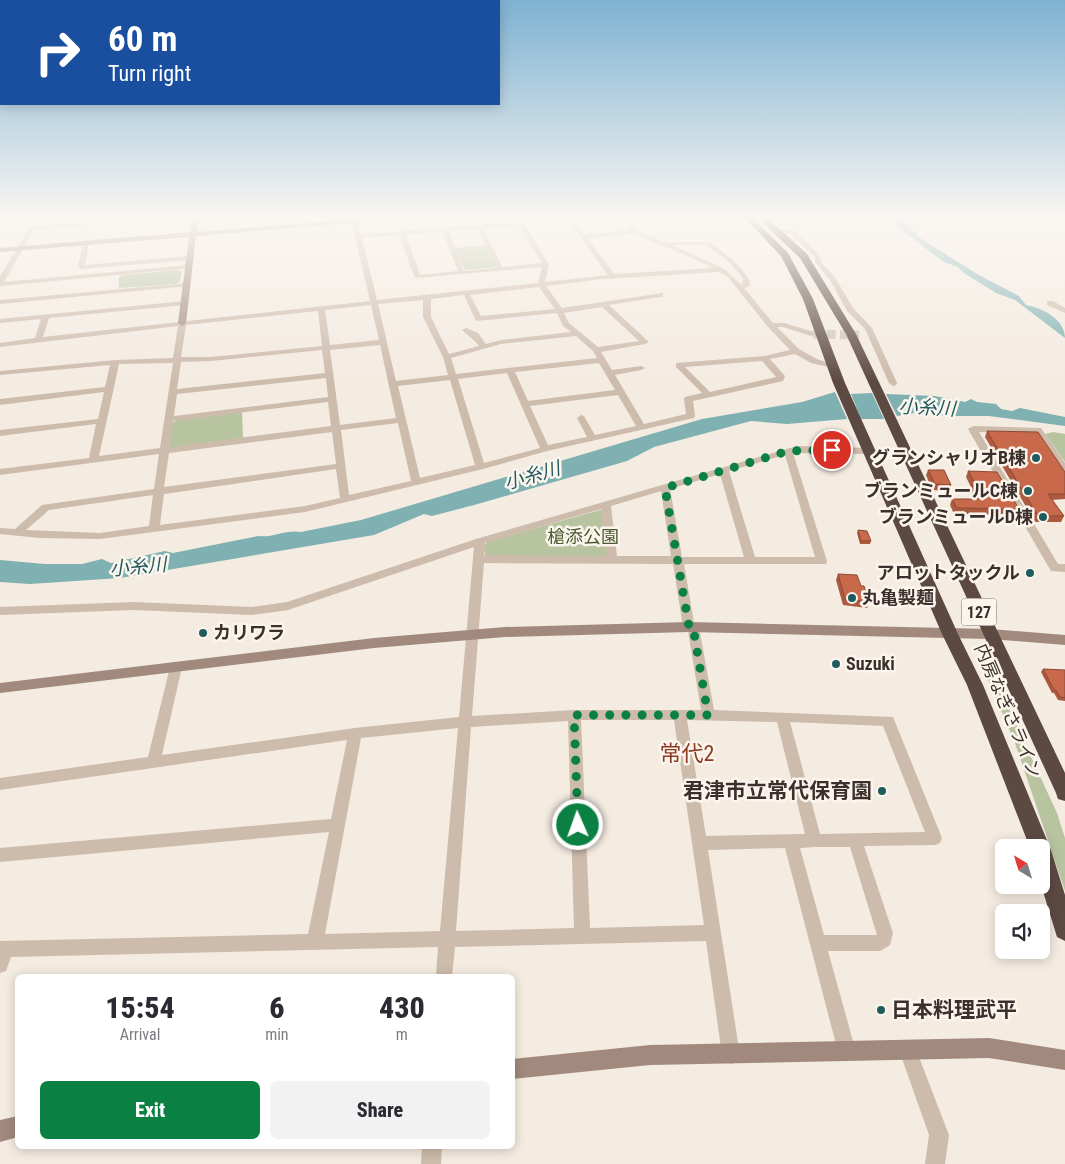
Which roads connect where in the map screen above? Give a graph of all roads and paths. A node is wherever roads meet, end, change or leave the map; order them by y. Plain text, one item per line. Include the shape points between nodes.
1 (114, 273) edge
2 (188, 273) edge
3 (366, 273) edge
4 (416, 273) edge
5 (458, 273) edge
6 (544, 273) edge
7 (610, 273) edge
8 (670, 273) edge
9 (726, 273) edge
10 (741, 273) edge
11 (795, 273) edge
12 (815, 273) edge
13 (828, 273) edge
14 (613, 277) junction
15 (0, 283) edge
16 (187, 285) junction
17 (541, 286) junction
18 (741, 287) junction
19 (466, 293) junction
20 (660, 296) dead end
21 (428, 297) junction
22 (831, 300) junction
23 (845, 300) junction
24 (0, 302) edge
25 (185, 303) junction
26 (373, 303) junction
27 (1050, 303) dead end
28 (603, 304) junction
29 (321, 308) junction
30 (560, 311) junction
31 (1065, 312) edge
32 (46, 317) junction
33 (0, 321) edge
34 (182, 323) junction
35 (771, 325) junction
36 (466, 330) dead end
37 (576, 334) junction
38 (811, 334) tunnel mouth
39 (859, 335) tunnel mouth
40 (870, 336) junction
41 (38, 340) junction
42 (382, 342) junction
43 (0, 345) edge
44 (484, 347) junction
45 (325, 348) junction
46 (596, 350) junction
47 (796, 351) junction
48 (447, 357) junction
49 (764, 358) junction
50 (177, 360) junction
51 (601, 360) junction
52 (115, 362) junction
53 (833, 366) junction
54 (641, 368) dead end
55 (510, 371) junction
56 (0, 373) edge
57 (608, 373) junction
58 (328, 375) junction
59 (452, 378) junction
60 (893, 383) dead end
61 (393, 384) junction
62 (109, 389) junction
63 (172, 392) junction
64 (620, 392) junction
65 (708, 395) junction
66 (331, 399) junction
67 (0, 402) edge
68 (525, 404) junction
69 (581, 418) dead end
70 (168, 419) junction
71 (400, 420) junction
72 (102, 421) junction
73 (641, 427) junction
74 (335, 428) junction
75 (0, 433) edge
76 (592, 438) junction
77 (545, 449) junction
78 (164, 450) junction
79 (788, 451) junction
80 (870, 451) junction
81 (93, 460) junction
82 (340, 466) junction
83 (480, 467) junction
84 (724, 470) junction
85 (1065, 470) edge
86 (0, 472) edge
87 (416, 482) junction
88 (665, 488) junction
89 (159, 490) junction
90 (345, 500) junction
91 (606, 505) junction
92 (154, 528) junction
93 (0, 531) edge
94 (17, 533) junction
95 (480, 540) junction
96 (479, 559) junction
97 (612, 560) junction
98 (678, 561) junction
99 (751, 561) junction
100 (1065, 568) edge
101 (0, 611) edge
102 (691, 627) junction
103 (950, 634) junction
104 (990, 634) junction
105 (471, 635) junction
106 (1065, 640) edge
107 (176, 667) junction
108 (0, 688) edge
109 (680, 714) junction
110 (574, 715) junction
111 (708, 715) junction
112 (782, 717) junction
113 (464, 722) junction
114 (355, 732) junction
115 (153, 763) junction
116 (0, 784) edge
117 (1065, 793) edge
118 (338, 825) junction
119 (1037, 839) edge
120 (855, 840) junction
121 (791, 841) junction
122 (814, 841) junction
123 (699, 843) junction
124 (0, 855) edge
125 (1050, 879) edge
126 (1065, 930) edge
127 (713, 933) junction
128 (582, 936) junction
129 (447, 939) junction
130 (315, 941) junction
131 (818, 943) junction
132 (3, 949) edge
133 (0, 965) edge
134 (444, 974) edge
135 (908, 1050) junction
136 (847, 1052) junction
137 (731, 1055) junction
138 (1065, 1060) edge
139 (515, 1069) edge
140 (15, 1127) edge
141 (0, 1131) edge
142 (432, 1149) edge
143 (431, 1164) edge
144 (935, 1164) edge

1 - 15 street
2 - 16 street
3 - 26 street
4 - 5 street via 417,277
6 - 17 street
7 - 14 street
8 - 14 street
9 - 18 street
10 - 18 street via 747,281 746,286
11 - 53 highway, 内房なぎさライン / 127
12 - 22 highway, 内房なぎさライン / 127
13 - 23 street
14 - 17 street
16 - 24 street
16 - 25 street
17 - 19 street
17 - 30 street
18 - 35 street
19 - 21 street
19 - 30 street via 479,319
20 - 28 street
21 - 26 street
21 - 48 street via 427,317
22 - 23 street
22 - 104 highway, 内房なぎさライン / 127 via 851,334
23 - 40 street via 868,328
25 - 32 street
25 - 34 street
26 - 29 street
26 - 42 street
27 - 31 street
28 - 30 street
28 - 46 street via 645,342
29 - 34 street
29 - 45 street
30 - 37 street
32 - 33 street
32 - 41 street
34 - 41 street
34 - 50 street
35 - 38 street
35 - 47 street
36 - 44 street via 475,335
37 - 44 street via 501,342
37 - 46 street
39 - 40 street
40 - 60 street
41 - 43 street
42 - 45 street
42 - 61 street
44 - 48 street
45 - 50 street via 210,360
45 - 58 street
46 - 51 street
47 - 49 street
47 - 53 street via 814,361
48 - 59 street
49 - 65 street via 781,376 780,379
49 - 65 street via 679,365
50 - 52 street
50 - 63 street
51 - 55 street
51 - 57 street
52 - 56 street
52 - 62 street
53 - 80 highway, 内房なぎさライン / 127
54 - 57 street
55 - 59 street
55 - 68 street
57 - 64 street
58 - 63 street
58 - 66 street
59 - 61 street
59 - 83 street
61 - 71 street
62 - 67 street
62 - 72 street
63 - 70 street
64 - 68 street via 575,401
64 - 73 street
65 - 73 street via 688,399 692,416
66 - 70 street
66 - 74 street
68 - 77 street
69 - 76 street
70 - 78 street
71 - 74 street
71 - 87 street
72 - 75 street
72 - 81 street
73 - 76 street
74 - 78 street
74 - 82 street
76 - 77 street
77 - 83 street
78 - 81 street
78 - 89 street
79 - 80 street
79 - 84 street
79 - 99 street via 822,561
80 - 103 highway, 内房なぎさライン / 127
81 - 86 street
82 - 89 street
82 - 90 street
83 - 87 street
84 - 88 street
84 - 99 street
85 - 100 street via 1038,430 973,429 1055,568
87 - 90 street
88 - 91 street
88 - 98 street
89 - 92 street
89 - 94 street via 46,507
90 - 92 street via 242,518
91 - 95 street
91 - 97 street
92 - 94 street via 100,536
93 - 94 street
95 - 96 street
95 - 101 street via 288,606 252,610 134,606
96 - 97 street
96 - 105 street
97 - 98 street
98 - 99 street
98 - 102 street
102 - 103 street
102 - 105 street via 593,628
102 - 111 street
103 - 104 street
103 - 119 highway, 内房なぎさライン / 127 via 975,685
104 - 106 street
104 - 117 highway, 内房なぎさライン / 127
105 - 107 street via 374,643
105 - 113 street
107 - 108 street
107 - 115 street
109 - 110 street
109 - 111 street
109 - 123 street
110 - 113 street
110 - 128 street
111 - 112 street
112 - 120 street via 888,721 935,838
112 - 122 street
113 - 114 street
113 - 129 street
114 - 115 street
114 - 118 street
115 - 116 street
118 - 124 street
118 - 130 street
120 - 122 street
120 - 131 street via 885,933 884,939 880,942
121 - 122 street
121 - 123 street
121 - 131 street
123 - 127 street
125 - 126 highway, 内房なぎさライン / 127
127 - 128 street
127 - 137 street
128 - 129 street
129 - 130 street
129 - 134 street
130 - 132 street
131 - 136 street
132 - 133 street
135 - 136 street
135 - 138 street via 989,1048
135 - 144 street via 939,1135
136 - 137 street
137 - 139 street via 650,1055
140 - 141 street
142 - 143 street

